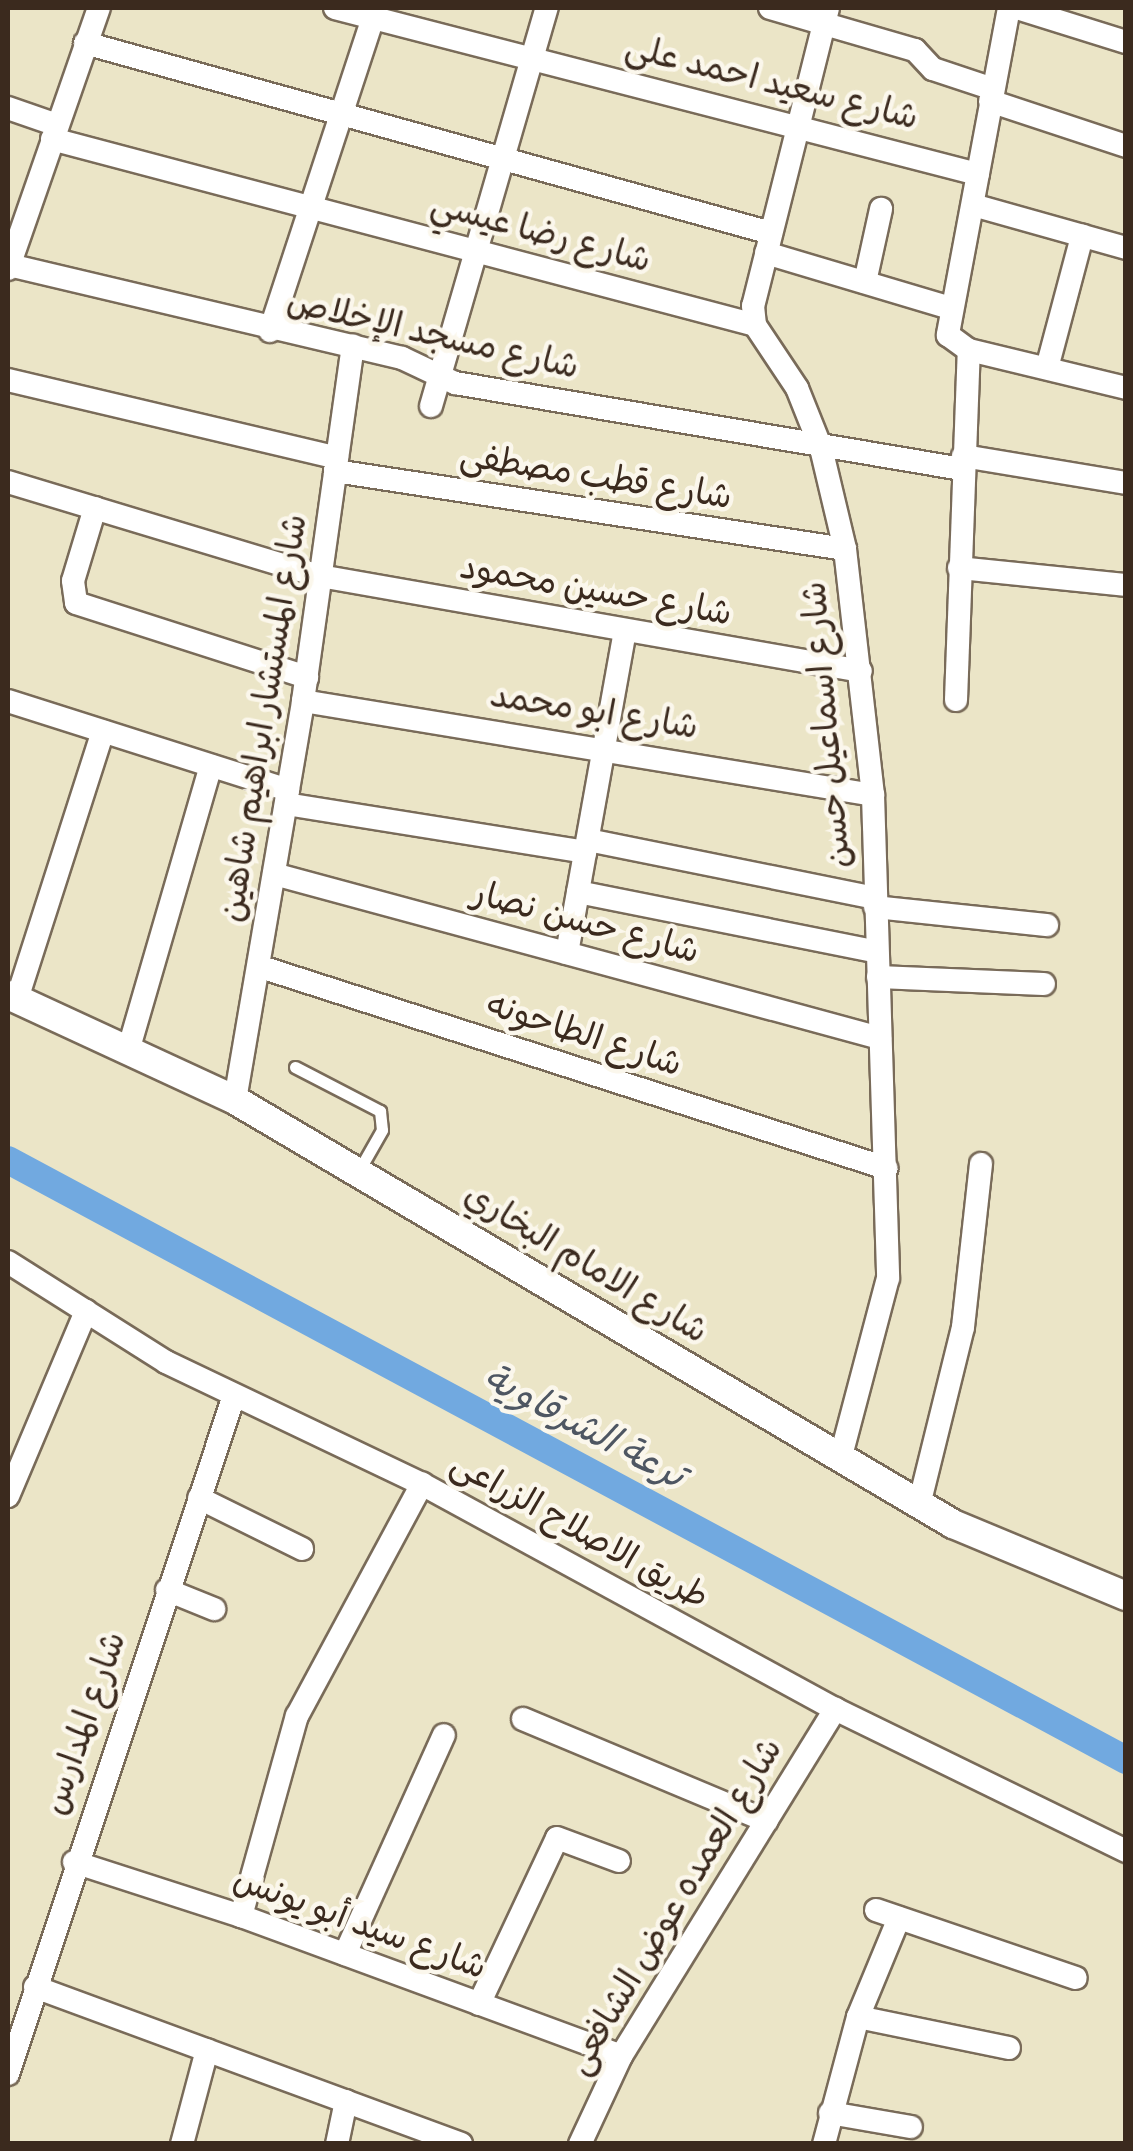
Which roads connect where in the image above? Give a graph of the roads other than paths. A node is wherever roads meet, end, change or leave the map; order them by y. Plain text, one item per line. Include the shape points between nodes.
1 (99, 8) edge
2 (335, 8) edge
3 (547, 8) edge
4 (770, 8) edge
5 (1009, 8) edge
6 (1017, 8) edge
7 (374, 12) edge
8 (826, 16) edge
9 (1126, 42) edge
10 (85, 43) junction
11 (531, 58) junction
12 (991, 95) junction
13 (8, 108) edge
14 (341, 113) junction
15 (798, 127) junction
16 (54, 132) junction
17 (1126, 146) edge
18 (501, 161) junction
19 (978, 174) junction
20 (973, 206) junction
21 (310, 208) junction
22 (881, 209) dead end
23 (1082, 236) junction
24 (769, 243) junction
25 (1126, 248) edge
26 (473, 251) junction
27 (8, 267) edge
28 (865, 282) junction
29 (950, 308) junction
30 (755, 325) junction
31 (270, 331) junction
32 (353, 346) junction
33 (968, 350) junction
34 (1046, 368) junction
35 (437, 378) junction
36 (8, 380) edge
37 (1126, 388) edge
38 (430, 406) dead end
39 (822, 448) junction
40 (963, 463) junction
41 (336, 465) junction
42 (8, 482) edge
43 (1126, 482) edge
44 (96, 508) junction
45 (846, 549) junction
46 (960, 568) junction
47 (320, 576) junction
48 (1126, 584) edge
49 (625, 631) junction
50 (861, 671) junction
51 (305, 689) junction
52 (956, 700) dead end
53 (8, 701) edge
54 (103, 732) junction
55 (604, 747) junction
56 (212, 766) junction
57 (873, 795) junction
58 (287, 797) junction
59 (586, 846) junction
60 (274, 874) junction
61 (578, 892) junction
62 (875, 902) junction
63 (1047, 925) dead end
64 (877, 952) junction
65 (567, 953) junction
66 (260, 967) junction
67 (878, 977) junction
68 (1044, 984) dead end
69 (12, 997) edge
70 (880, 1038) junction
71 (128, 1051) junction
72 (295, 1068) dead end
73 (235, 1100) junction
74 (981, 1164) dead end
75 (886, 1168) junction
76 (358, 1172) junction
77 (8, 1262) edge
78 (86, 1311) junction
79 (234, 1396) junction
80 (840, 1460) junction
81 (422, 1484) junction
82 (8, 1496) edge
83 (199, 1498) junction
84 (919, 1506) junction
85 (302, 1549) dead end
86 (167, 1590) junction
87 (1126, 1596) edge
88 (214, 1609) dead end
89 (835, 1708) junction
90 (523, 1719) dead end
91 (444, 1735) dead end
92 (767, 1821) junction
93 (1126, 1851) edge
94 (619, 1861) dead end
95 (74, 1862) junction
96 (242, 1916) junction
97 (345, 1954) junction
98 (1076, 1978) dead end
99 (35, 1986) junction
100 (480, 2004) junction
101 (858, 2017) junction
102 (1009, 2048) dead end
103 (207, 2050) junction
104 (621, 2056) junction
105 (8, 2074) edge
106 (346, 2101) junction
107 (830, 2112) junction
108 (910, 2127) dead end
109 (182, 2144) edge
110 (337, 2144) edge
111 (462, 2144) edge
112 (580, 2144) edge
113 (824, 2144) edge

1 - 10 street
2 - 7 street, شارع سعيد احمد على
3 - 11 street
4 - 8 street
5 - 12 street
6 - 9 street
7 - 11 street, شارع سعيد احمد على
7 - 14 street
8 - 12 street via 915,50 934,69
8 - 15 street
10 - 14 street
10 - 16 street
11 - 15 street, شارع سعيد احمد على
11 - 18 street
12 - 17 street
12 - 19 street
13 - 16 street, شارع رضا عيسي
14 - 18 street
14 - 21 street
15 - 19 street, شارع سعيد احمد على
15 - 24 street
16 - 21 street, شارع رضا عيسي
16 - 27 street
18 - 24 street
18 - 26 street
19 - 20 street
20 - 23 street
20 - 29 street
21 - 26 street, شارع رضا عيسي
21 - 31 street
22 - 28 street
23 - 25 street
23 - 34 street
24 - 28 street
24 - 30 street
26 - 30 street, شارع رضا عيسي
26 - 35 street
27 - 31 street, شارع مسجد الإخلاص
28 - 29 street
29 - 33 street via 948,335
30 - 39 street, شارع اسماعيل حسن via 797,388
31 - 32 street, شارع مسجد الإخلاص
32 - 35 street, شارع مسجد الإخلاص via 402,358
32 - 41 street, شارع المستشار ابراهيم شاهين
33 - 34 street
33 - 40 street
34 - 37 street
35 - 38 street
35 - 39 street, شارع مسجد الإخلاص
36 - 41 street, شارع قطب مصطفى
39 - 40 street, شارع مسجد الإخلاص
39 - 45 street, شارع اسماعيل حسن
40 - 43 street, شارع مسجد الإخلاص
40 - 46 street
41 - 45 street, شارع قطب مصطفى
41 - 47 street, شارع المستشار ابراهيم شاهين
42 - 44 street, شارع حسين محمود
44 - 47 street, شارع حسين محمود
44 - 51 street, شارع ابو محمد via 73,580 76,603
45 - 50 street, شارع اسماعيل حسن
46 - 48 street
46 - 52 street
47 - 49 street, شارع حسين محمود
47 - 51 street, شارع المستشار ابراهيم شاهين
49 - 50 street, شارع حسين محمود
49 - 55 street
50 - 57 street, شارع اسماعيل حسن
51 - 55 street, شارع ابو محمد
51 - 58 street, شارع المستشار ابراهيم شاهين
53 - 54 street
54 - 56 street
54 - 69 street
55 - 57 street, شارع ابو محمد
55 - 59 street
56 - 58 street
56 - 71 street
57 - 62 street, شارع اسماعيل حسن
58 - 59 street
58 - 60 street, شارع المستشار ابراهيم شاهين
59 - 61 street
59 - 62 street
60 - 65 street, شارع حسن نصار
60 - 66 street, شارع المستشار ابراهيم شاهين
61 - 64 street
61 - 65 street
62 - 63 street
62 - 64 street, شارع اسماعيل حسن
64 - 67 street, شارع اسماعيل حسن
65 - 70 street, شارع حسن نصار
66 - 73 street, شارع المستشار ابراهيم شاهين
66 - 75 street, شارع الطاحونه
67 - 68 street
67 - 70 street, شارع اسماعيل حسن
69 - 71 street, شارع الامام البخاري
70 - 75 street, شارع اسماعيل حسن
71 - 73 street, شارع الامام البخاري
72 - 76 lane via 380,1111 382,1130
73 - 76 street, شارع الامام البخاري
74 - 84 street via 962,1327
75 - 80 street, شارع اسماعيل حسن via 886,1300
76 - 80 street, شارع الامام البخاري
77 - 78 street, طريق الاصلاح الزراعى
78 - 79 street, طريق الاصلاح الزراعى
78 - 82 street
79 - 81 street, طريق الاصلاح الزراعى
79 - 83 street, شارع المدارس
80 - 84 street, شارع الامام البخاري
81 - 89 street, طريق الاصلاح الزراعى
81 - 96 street via 297,1716
83 - 85 street
83 - 86 street, شارع المدارس
84 - 87 street, شارع الامام البخاري
86 - 88 street
86 - 95 street, شارع المدارس
89 - 92 street, شارع العمده عوض الشافعى
89 - 93 street, طريق الاصلاح الزراعى
90 - 92 street
91 - 97 street
92 - 104 street, شارع العمده عوض الشافعى
94 - 100 street via 557,1838
95 - 96 street, شارع سيد أبو يونس
95 - 99 street, شارع المدارس
96 - 97 street, شارع سيد أبو يونس
97 - 100 street, شارع سيد أبو يونس
98 - 101 street via 887,1914
99 - 103 street
99 - 105 street, شارع المدارس
100 - 104 street, شارع سيد أبو يونس
101 - 102 street
101 - 107 street
103 - 106 street
103 - 109 street
104 - 112 street, شارع العمده عوض الشافعى
106 - 110 street
106 - 111 street
107 - 108 street
107 - 113 street

